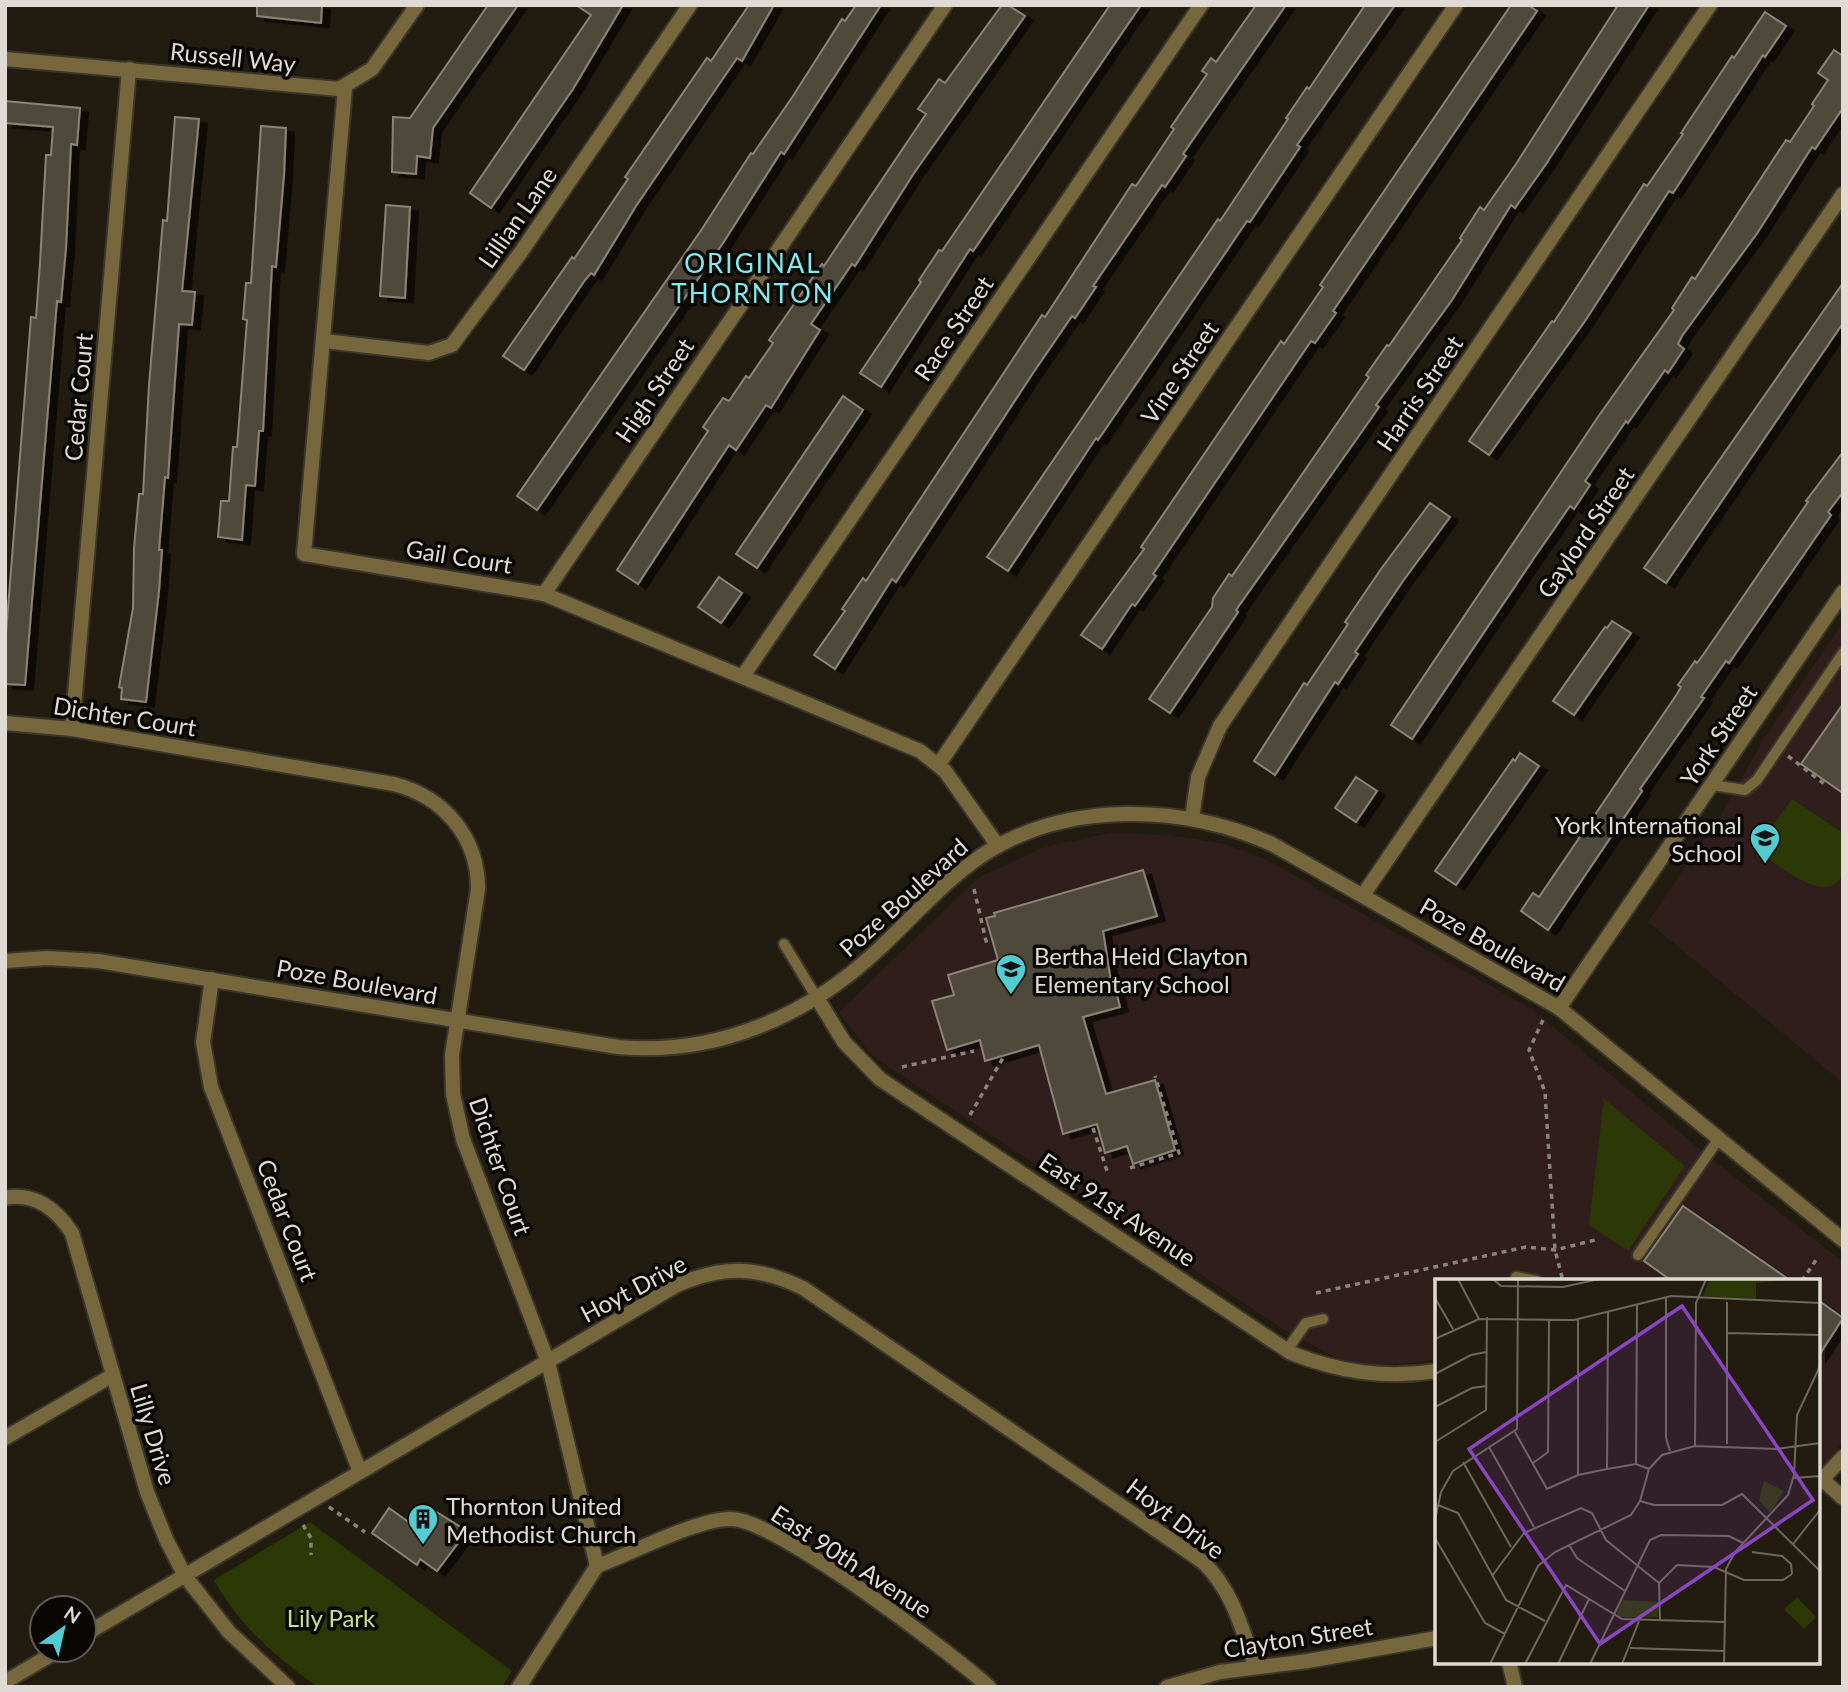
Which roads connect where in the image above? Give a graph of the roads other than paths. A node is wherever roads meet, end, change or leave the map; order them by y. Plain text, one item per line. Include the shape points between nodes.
1 (417, 5) edge
2 (690, 5) edge
3 (945, 5) edge
4 (1201, 5) edge
5 (1456, 5) edge
6 (1710, 5) edge
7 (5, 59) edge
8 (129, 69) junction
9 (345, 88) junction
10 (1843, 194) edge
11 (324, 341) junction
12 (1843, 592) edge
13 (544, 594) junction
14 (1843, 653) edge
15 (743, 676) junction
16 (5, 723) edge
17 (72, 729) junction
18 (939, 764) junction
19 (1712, 785) junction
20 (1192, 818) junction
21 (998, 846) junction
22 (1363, 895) junction
23 (785, 944) dead end
24 (5, 961) edge
25 (212, 979) junction
26 (817, 998) junction
27 (1559, 1008) junction
28 (458, 1021) junction
29 (1720, 1137) junction
30 (5, 1198) edge
31 (1843, 1240) edge
32 (1638, 1255) dead end
33 (1516, 1277) dead end
34 (1526, 1279) edge
35 (1323, 1319) dead end
36 (1287, 1350) junction
37 (548, 1362) junction
38 (1435, 1371) edge
39 (113, 1375) junction
40 (5, 1438) edge
41 (1843, 1457) edge
42 (360, 1472) junction
43 (1820, 1482) edge
44 (1843, 1498) edge
45 (597, 1566) junction
46 (185, 1576) junction
47 (98, 1627) edge
48 (1435, 1637) edge
49 (35, 1664) edge
50 (1509, 1664) edge
51 (1255, 1666) junction
52 (5, 1682) edge
53 (288, 1687) edge
54 (519, 1687) edge
55 (989, 1687) edge
56 (1167, 1687) edge
57 (1515, 1687) edge

1 - 9 street via 372,69
2 - 11 street, Lillian Lane via 452,345 429,353
3 - 13 street, High Street
4 - 15 street, Race Street
5 - 18 street, Vine Street
6 - 20 street, Harris Street via 1220,726 1198,777
7 - 8 street, Russell Way
8 - 9 street, Russell Way
8 - 17 street, Cedar Court
9 - 11 street, Gail Court
10 - 22 street, Gaylord Street
11 - 13 street, Gail Court via 304,554
12 - 19 street, York Street
13 - 15 street, Gail Court
14 - 19 lane via 1757,780 1745,790
15 - 18 street, Gail Court via 920,751
16 - 17 street, Dichter Court
17 - 28 street, Dichter Court via 394,784 432,799 461,828 478,873
18 - 21 street, Gail Court
19 - 27 street, York Street
20 - 21 street, Poze Boulevard via 1130,813 1102,816
20 - 22 street, Poze Boulevard via 1260,839
21 - 26 street, Poze Boulevard
22 - 27 street, Poze Boulevard
23 - 26 lane
24 - 25 street, Poze Boulevard via 99,961
25 - 28 street, Poze Boulevard
25 - 42 street, Cedar Court via 203,1042 211,1087
26 - 28 street, Poze Boulevard via 757,1028 673,1047 618,1047
26 - 36 street, East 91st Avenue via 844,1042 880,1079
27 - 29 street, Poze Boulevard
28 - 37 street, Dichter Court via 451,1079 463,1139
29 - 31 street, Poze Boulevard
29 - 32 lane
30 - 39 street, Lilly Drive via 23,1196 51,1208 72,1233
33 - 34 lane
35 - 36 lane via 1306,1323
36 - 38 street, East 91st Avenue via 1341,1371 1398,1375
37 - 42 street, Hoyt Drive
37 - 45 street, Dichter Court
37 - 51 street, Hoyt Drive via 694,1278 744,1270 780,1277 803,1288 1203,1562 1233,1602
39 - 40 street
39 - 46 street, Lilly Drive via 147,1492
41 - 43 street
42 - 46 street, Hoyt Drive
43 - 44 street
45 - 54 street
45 - 55 street, East 90th Avenue via 719,1519 749,1521 776,1534 910,1625
46 - 47 street, Hoyt Drive
46 - 53 street, Lilly Drive via 229,1632
48 - 51 street, Clayton Street
49 - 52 street
50 - 57 street
51 - 56 street, Clayton Street

